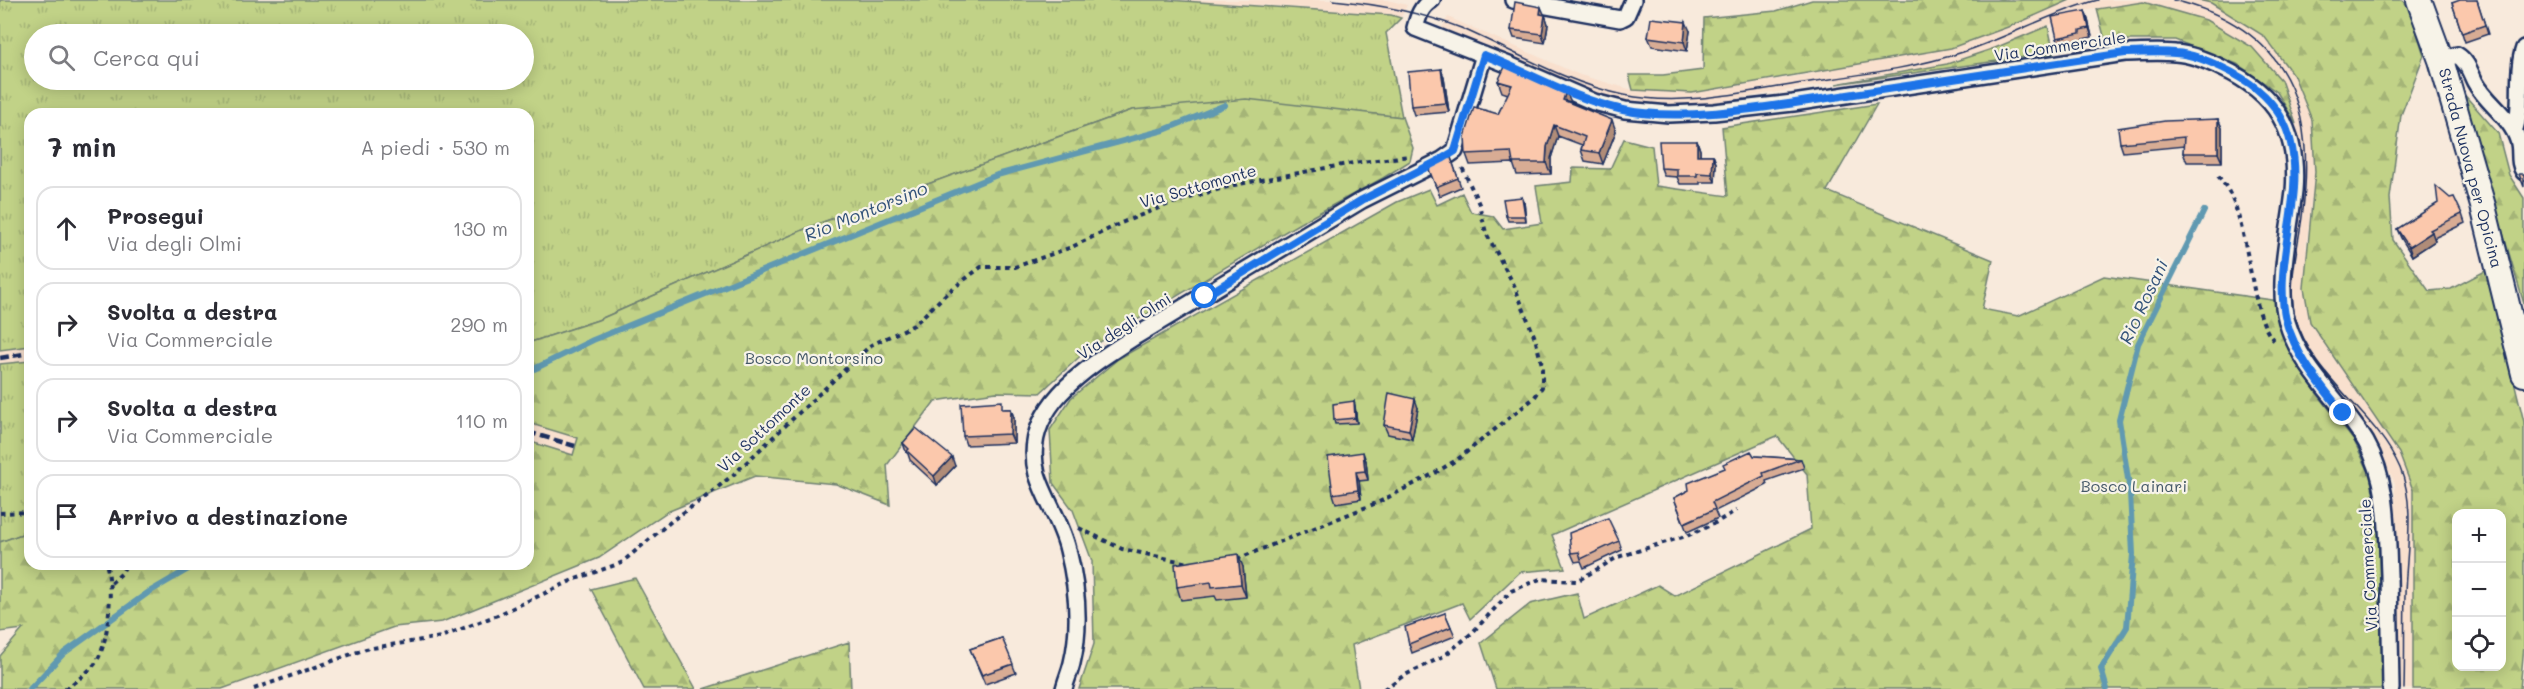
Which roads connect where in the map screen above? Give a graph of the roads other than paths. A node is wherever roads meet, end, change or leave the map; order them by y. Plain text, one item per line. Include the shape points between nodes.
1 (1432, 0) edge
2 (1513, 0) edge
3 (1633, 0) edge
4 (2419, 0) edge
5 (2524, 48) edge
6 (1484, 55) junction
7 (2441, 60) junction
8 (2514, 131) junction
9 (2524, 172) edge
10 (2524, 374) edge
11 (1064, 689) edge
12 (2391, 689) edge

1 - 6 street, Via Commerciale via 1418,14 1415,28
2 - 3 street via 1620,19 1626,16
4 - 7 main road, Strada Nuova per Opicina
5 - 8 street via 2518,123
6 - 11 street, Via degli Olmi via 1455,151 1352,206 1136,336 1099,360 1052,401 1039,426 1035,449 1037,473 1068,548 1077,615 1072,663
6 - 12 street, Via Commerciale via 1594,102 1625,110 1669,114 1793,103 2125,53 2176,53 2206,60 2264,93 2280,112 2288,130 2294,169 2283,297 2286,319 2306,366 2365,442 2377,464 2387,521
7 - 8 street via 2457,55 2463,58 2476,84
7 - 10 main road, Strada Nuova per Opicina via 2483,206
8 - 9 street

